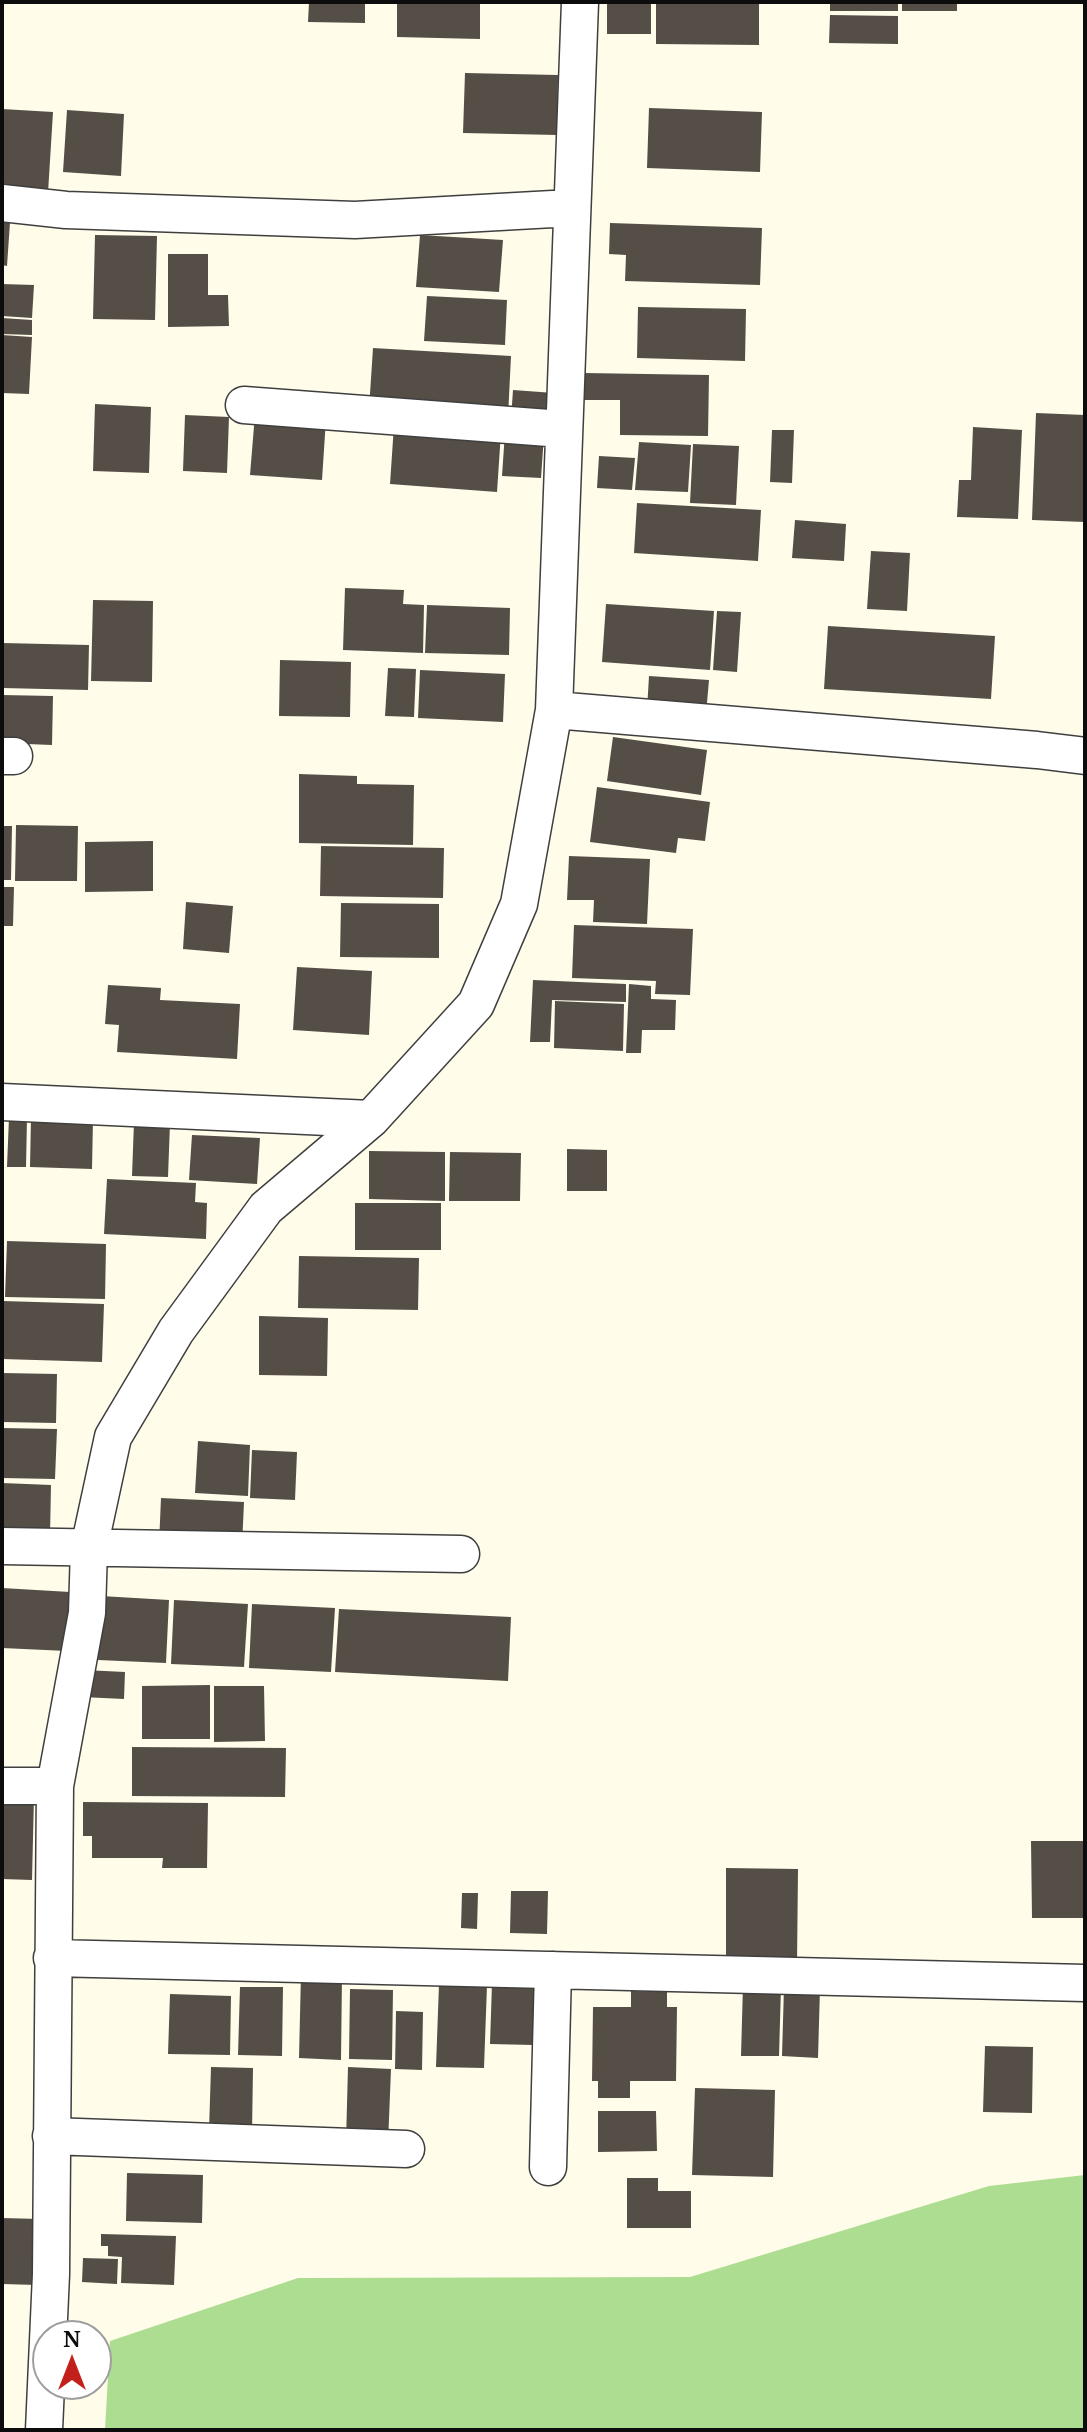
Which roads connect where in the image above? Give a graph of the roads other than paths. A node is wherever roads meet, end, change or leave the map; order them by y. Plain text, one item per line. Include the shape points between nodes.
1 (580, 2) edge
2 (2, 203) edge
3 (571, 208) junction
4 (244, 405) dead end
5 (562, 429) junction
6 (554, 710) junction
7 (1085, 756) edge
8 (2, 1102) edge
9 (371, 1119) junction
10 (2, 1546) edge
11 (89, 1548) junction
12 (461, 1554) dead end
13 (2, 1786) edge
14 (55, 1786) junction
15 (52, 1958) junction
16 (553, 1970) junction
17 (1085, 1983) edge
18 (51, 2136) junction
19 (406, 2149) dead end
20 (548, 2167) dead end
21 (44, 2430) edge

1 - 3 street
2 - 3 street via 355,220
3 - 5 street
4 - 5 street
5 - 6 street
6 - 7 street
6 - 9 street via 519,904 476,1004
8 - 9 street
9 - 11 street via 266,1208 176,1331 113,1437
10 - 11 street
11 - 12 street
11 - 14 street via 87,1613
13 - 14 street
14 - 15 street
15 - 16 street
15 - 18 street
16 - 17 street
16 - 20 street
18 - 19 street
18 - 21 street

